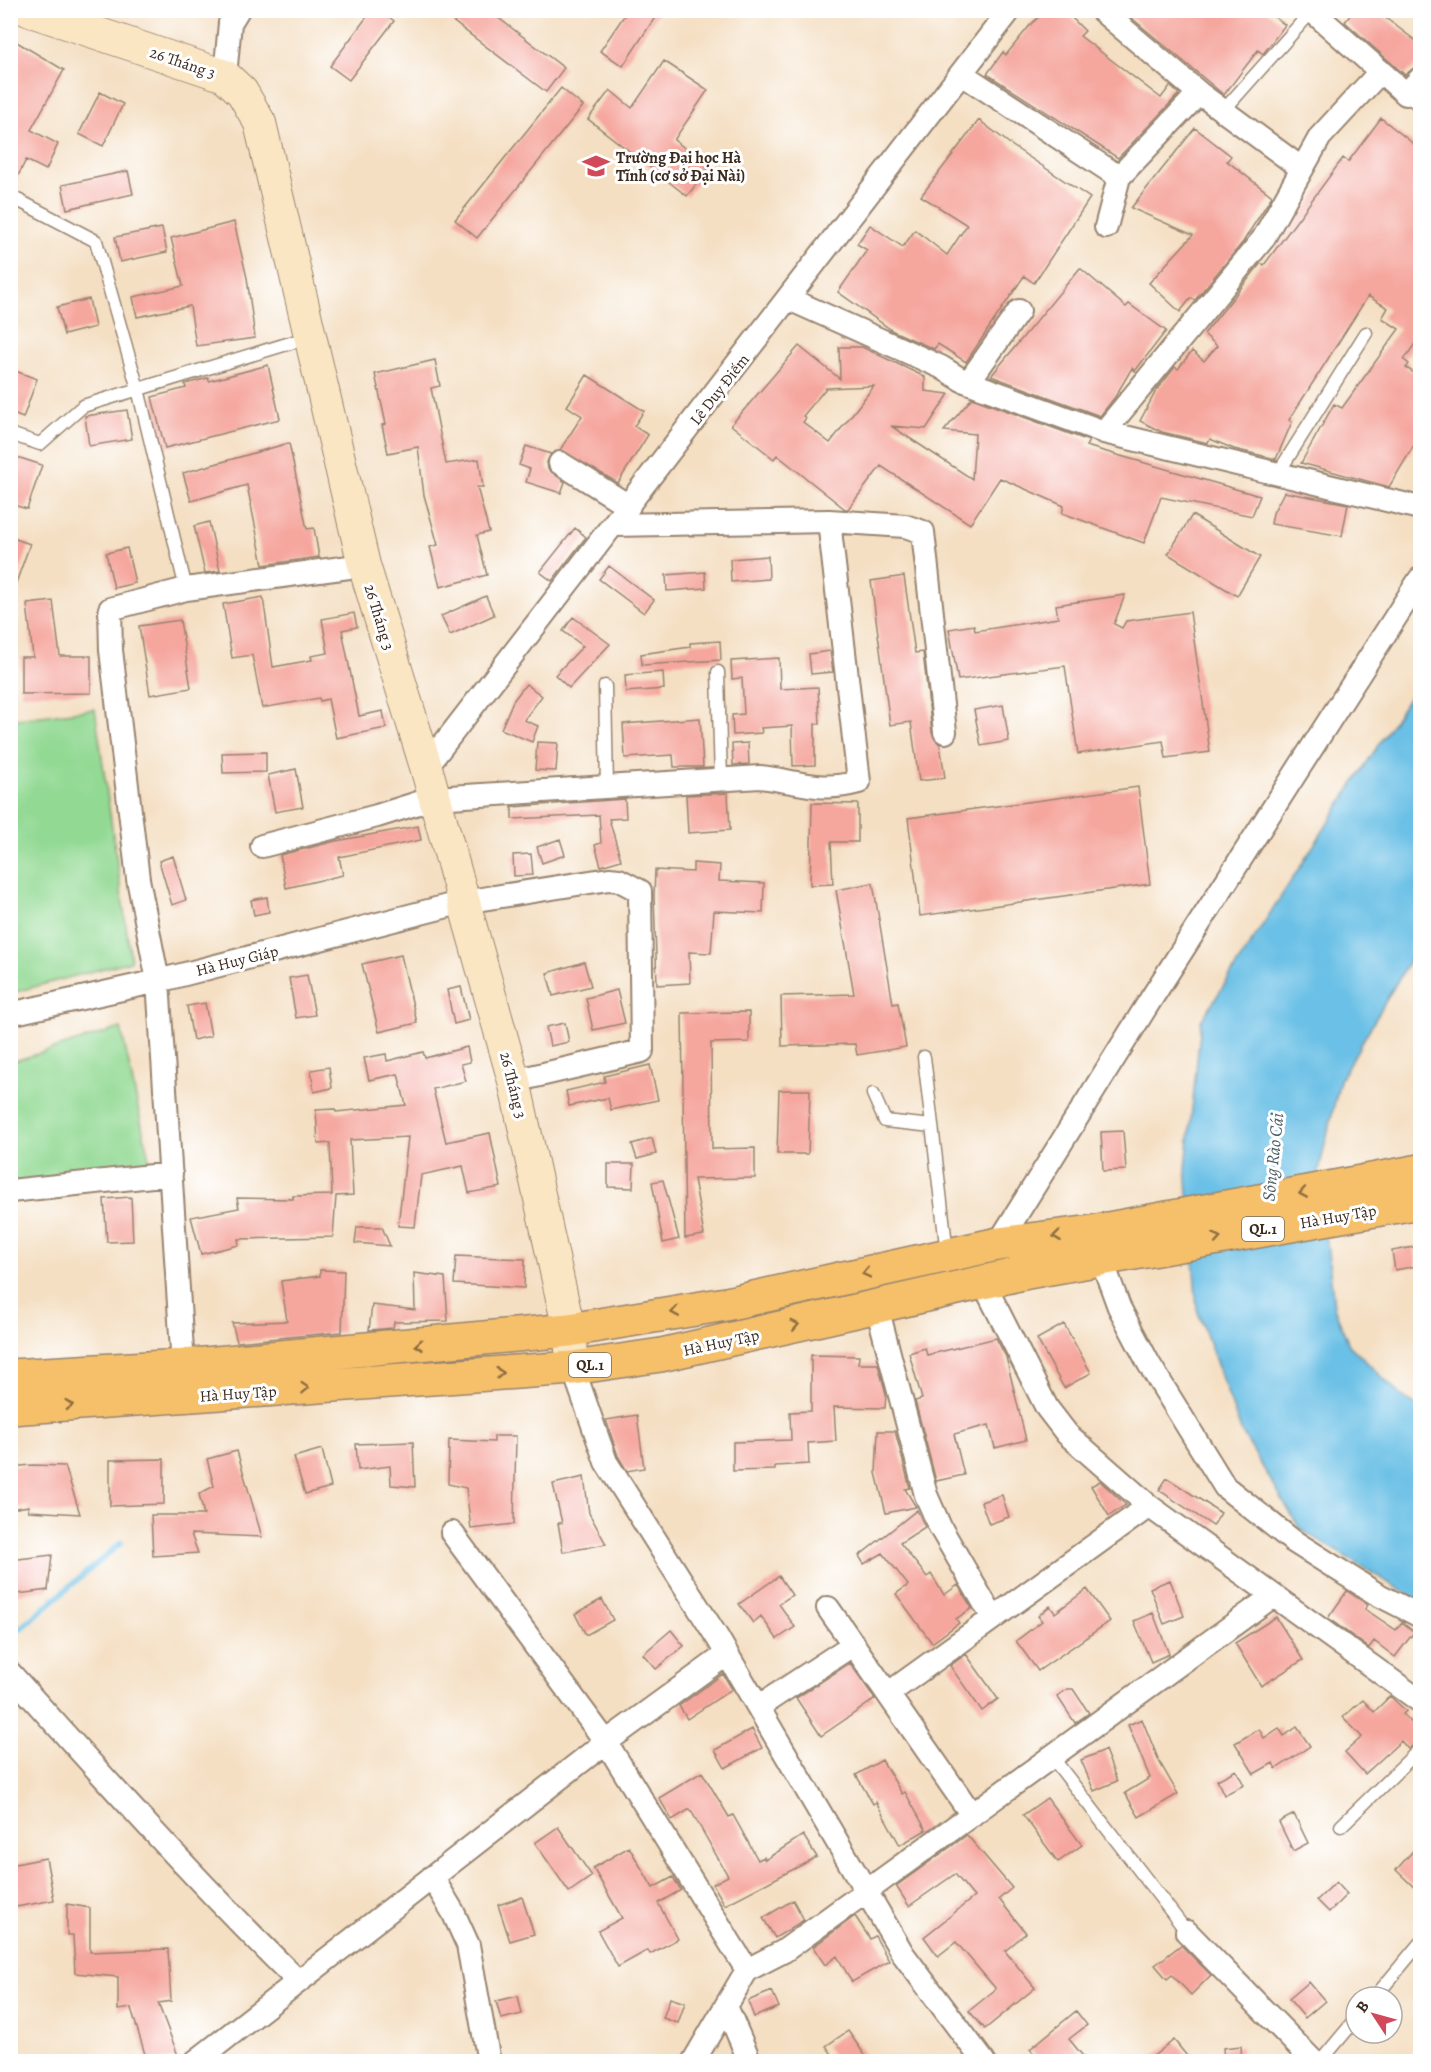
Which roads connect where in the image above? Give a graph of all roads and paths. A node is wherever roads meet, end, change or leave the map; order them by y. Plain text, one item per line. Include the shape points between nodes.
1 (28, 10) edge
2 (1010, 10) edge
3 (1101, 10) edge
4 (1311, 11) edge
5 (229, 16) edge
6 (1380, 72) junction
7 (962, 74) junction
8 (225, 76) junction
9 (1199, 93) junction
10 (1416, 93) edge
11 (1223, 111) junction
12 (1301, 168) junction
13 (1119, 177) junction
14 (10, 196) edge
15 (1106, 227) dead end
16 (789, 299) junction
17 (1019, 311) dead end
18 (1366, 333) dead end
19 (310, 337) junction
20 (970, 380) junction
21 (138, 389) junction
22 (1104, 432) junction
23 (10, 434) edge
24 (560, 463) dead end
25 (1276, 475) junction
26 (628, 506) junction
27 (1420, 508) edge
28 (829, 521) junction
29 (614, 525) junction
30 (364, 565) junction
31 (1420, 579) edge
32 (186, 589) junction
33 (718, 672) dead end
34 (605, 686) dead end
35 (945, 732) dead end
36 (426, 767) junction
37 (721, 780) junction
38 (607, 787) junction
39 (434, 798) junction
40 (262, 846) dead end
41 (463, 902) junction
42 (158, 981) junction
43 (10, 1014) edge
44 (924, 1057) dead end
45 (514, 1081) junction
46 (873, 1094) dead end
47 (932, 1126) junction
48 (1420, 1171) edge
49 (171, 1174) junction
50 (10, 1191) edge
51 (1363, 1196) junction
52 (1420, 1202) edge
53 (998, 1244) junction
54 (1097, 1245) junction
55 (947, 1254) junction
56 (983, 1282) junction
57 (877, 1307) junction
58 (569, 1330) junction
59 (183, 1365) junction
60 (573, 1368) junction
61 (10, 1376) edge
62 (10, 1408) edge
63 (1149, 1506) junction
64 (452, 1533) dead end
65 (1273, 1596) junction
66 (828, 1608) dead end
67 (1420, 1616) edge
68 (993, 1618) junction
69 (854, 1644) junction
70 (726, 1654) junction
71 (10, 1673) edge
72 (889, 1693) junction
73 (1420, 1701) edge
74 (758, 1707) junction
75 (606, 1742) junction
76 (1420, 1749) edge
77 (1052, 1757) junction
78 (972, 1815) junction
79 (1341, 1826) dead end
80 (432, 1877) junction
81 (867, 1891) junction
82 (1187, 1932) joint
83 (1420, 1943) edge
84 (747, 1970) junction
85 (298, 1981) junction
86 (1385, 1985) edge
87 (726, 2006) junction
88 (1344, 2033) edge
89 (195, 2061) edge
90 (489, 2061) edge
91 (693, 2061) edge
92 (750, 2061) edge
93 (984, 2061) edge
94 (1314, 2061) edge
95 (1320, 2061) edge

1 - 8 street, 26 Tháng 3
2 - 7 street, Lê Duy Điếm
3 - 9 street
4 - 6 street
4 - 11 lane
5 - 8 street
6 - 10 street
6 - 12 street via 1320,137
7 - 13 street
7 - 16 street, Lê Duy Điếm
8 - 19 street, 26 Tháng 3 via 242,92 260,123
9 - 11 street
9 - 13 street
11 - 12 street
12 - 22 street via 1263,239
13 - 15 street
14 - 21 lane via 96,241
16 - 20 street via 962,380
16 - 26 street, Lê Duy Điếm
17 - 20 street
18 - 25 lane
19 - 21 lane
19 - 30 street, 26 Tháng 3
20 - 22 street
21 - 23 lane via 82,406 40,444
21 - 32 lane
22 - 25 street
24 - 26 street
25 - 27 street
26 - 29 street, Lê Duy Điếm
28 - 29 street
28 - 35 street via 905,526 923,532
28 - 37 street via 859,782 837,788 805,787 760,777
29 - 36 street, Lê Duy Điếm
30 - 32 street
30 - 36 street, 26 Tháng 3
31 - 53 street
32 - 42 street via 110,609 111,650 138,879
33 - 37 lane
34 - 38 lane
36 - 39 street, 26 Tháng 3
37 - 38 street
38 - 39 street
39 - 40 street
39 - 41 street, 26 Tháng 3
41 - 42 street, Hà Huy Giáp
41 - 45 street, 26 Tháng 3
41 - 45 street, Hà Huy Giáp via 609,879 640,891 642,1051
42 - 43 street, Hà Huy Giáp
42 - 49 street
44 - 47 lane
45 - 58 street, 26 Tháng 3
46 - 47 lane via 885,1121
47 - 55 lane
48 - 51 main road, Hà Huy Tập / QL.1
49 - 50 street
49 - 59 street
51 - 52 main road, Hà Huy Tập / QL.1
51 - 54 main road, Hà Huy Tập / QL.1
54 -> 53 main road, Hà Huy Tập / QL.1
53 - 55 main road, Hà Huy Tập / QL.1
54 - 56 main road, Hà Huy Tập / QL.1
54 - 67 street via 1119,1307 1149,1364 1225,1487 1293,1541 1375,1593
55 -> 58 main road, Hà Huy Tập / QL.1 via 726,1304
56 - 57 main road, Hà Huy Tập / QL.1
56 - 63 street via 1047,1408 1067,1434
60 -> 57 main road, Hà Huy Tập / QL.1 via 661,1355
57 - 68 street via 926,1495 940,1527
58 -> 59 main road, Hà Huy Tập / QL.1
58 - 60 street, 26 Tháng 3
59 - 61 main road, Hà Huy Tập / QL.1
62 -> 60 main road, Hà Huy Tập / QL.1
60 - 70 street via 606,1462
63 - 65 street
63 - 68 street
64 - 75 street
65 - 73 street
65 - 77 street
66 - 69 street
68 - 72 street
69 - 72 street
69 - 74 street
70 - 74 street
70 - 75 street
71 - 85 street via 152,1832
72 - 78 street
74 - 81 street
75 - 80 street
75 - 84 street
76 - 79 lane
77 - 78 street
77 - 82 lane
78 - 81 street
80 - 85 street
80 - 90 street via 468,1945
81 - 84 street via 784,1950
81 - 93 street via 903,1954
82 - 94 street
83 - 86 lane
84 - 87 street
85 - 89 street
87 - 91 street
87 - 92 street
88 - 95 lane

